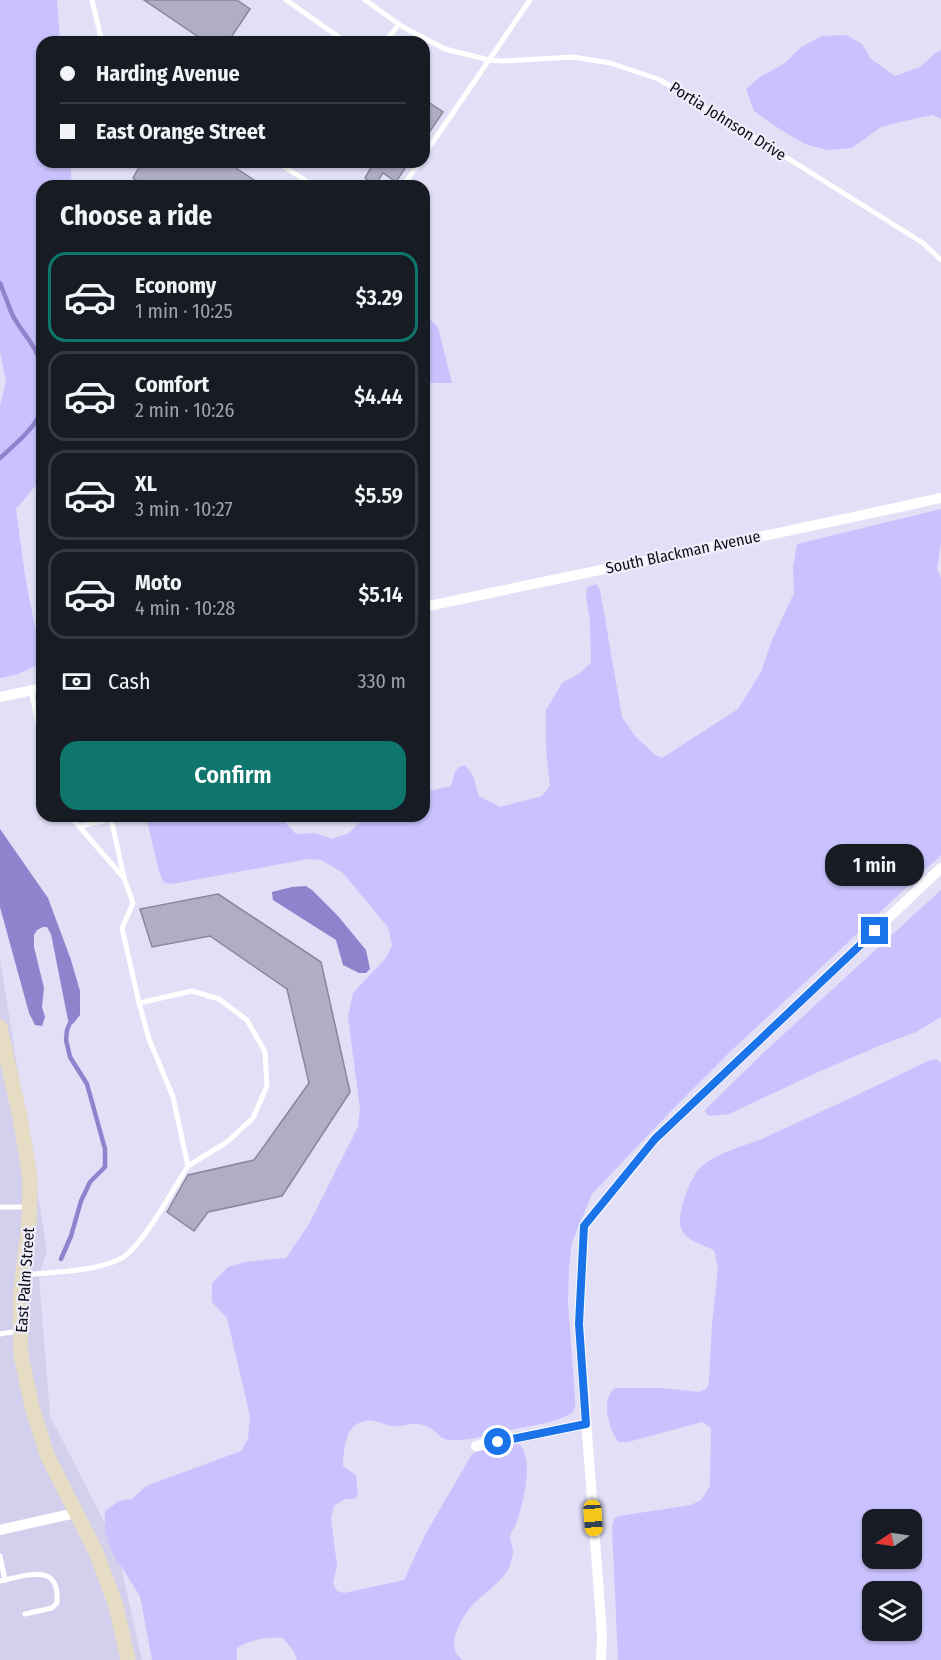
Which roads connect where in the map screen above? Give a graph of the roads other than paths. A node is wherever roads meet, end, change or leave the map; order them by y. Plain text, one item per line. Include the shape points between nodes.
1 (93, 0) edge
2 (286, 0) edge
3 (365, 0) edge
4 (530, 0) edge
5 (399, 24) junction
6 (101, 36) edge
7 (337, 36) edge
8 (390, 36) edge
9 (421, 36) edge
10 (430, 41) edge
11 (489, 60) junction
12 (430, 146) edge
13 (286, 168) edge
14 (305, 180) edge
15 (941, 260) edge
16 (941, 498) edge
17 (430, 606) edge
18 (36, 689) edge
19 (0, 697) edge
20 (77, 822) edge
21 (96, 822) edge
22 (112, 822) edge
23 (80, 825) junction
24 (941, 868) edge
25 (124, 878) junction
26 (139, 1003) junction
27 (0, 1027) edge
28 (3, 1055) edge
29 (188, 1166) junction
30 (0, 1207) edge
31 (29, 1207) junction
32 (23, 1275) junction
33 (21, 1330) junction
34 (0, 1334) edge
35 (586, 1424) junction
36 (476, 1446) dead end
37 (75, 1513) junction
38 (0, 1530) edge
39 (0, 1556) edge
40 (3, 1580) edge
41 (25, 1614) dead end
42 (128, 1660) edge
43 (601, 1660) edge

1 - 6 lane
2 - 7 lane
3 - 5 lane, Portia Johnson Drive
4 - 11 lane
5 - 8 lane
5 - 9 lane, Portia Johnson Drive
10 - 11 lane, Portia Johnson Drive via 445,49
11 - 12 lane
11 - 15 lane, Portia Johnson Drive via 573,57 610,63 658,79 923,243
13 - 14 lane
16 - 17 street, South Blackman Avenue
18 - 19 street
20 - 23 lane
21 - 23 lane
22 - 25 lane
23 - 25 lane
24 - 35 street via 655,1139 584,1226 579,1324
25 - 26 lane via 133,903 122,928
26 - 29 lane via 173,1097
26 - 29 lane via 192,992 219,999 247,1020 265,1052 267,1086 253,1119 227,1142
27 - 28 street, East Palm Street
28 - 31 street, East Palm Street via 20,1117 30,1177
29 - 32 lane via 142,1238 121,1258 92,1268
30 - 31 lane
31 - 32 street, East Palm Street
32 - 33 street, East Palm Street
33 - 34 lane
33 - 37 street, East Palm Street via 21,1355 35,1416 47,1455
35 - 36 street
35 - 43 street
37 - 38 street
37 - 42 street, East Palm Street via 96,1552 116,1606
39 - 40 lane
40 - 41 lane via 36,1573 46,1574 54,1582 57,1603 52,1608

